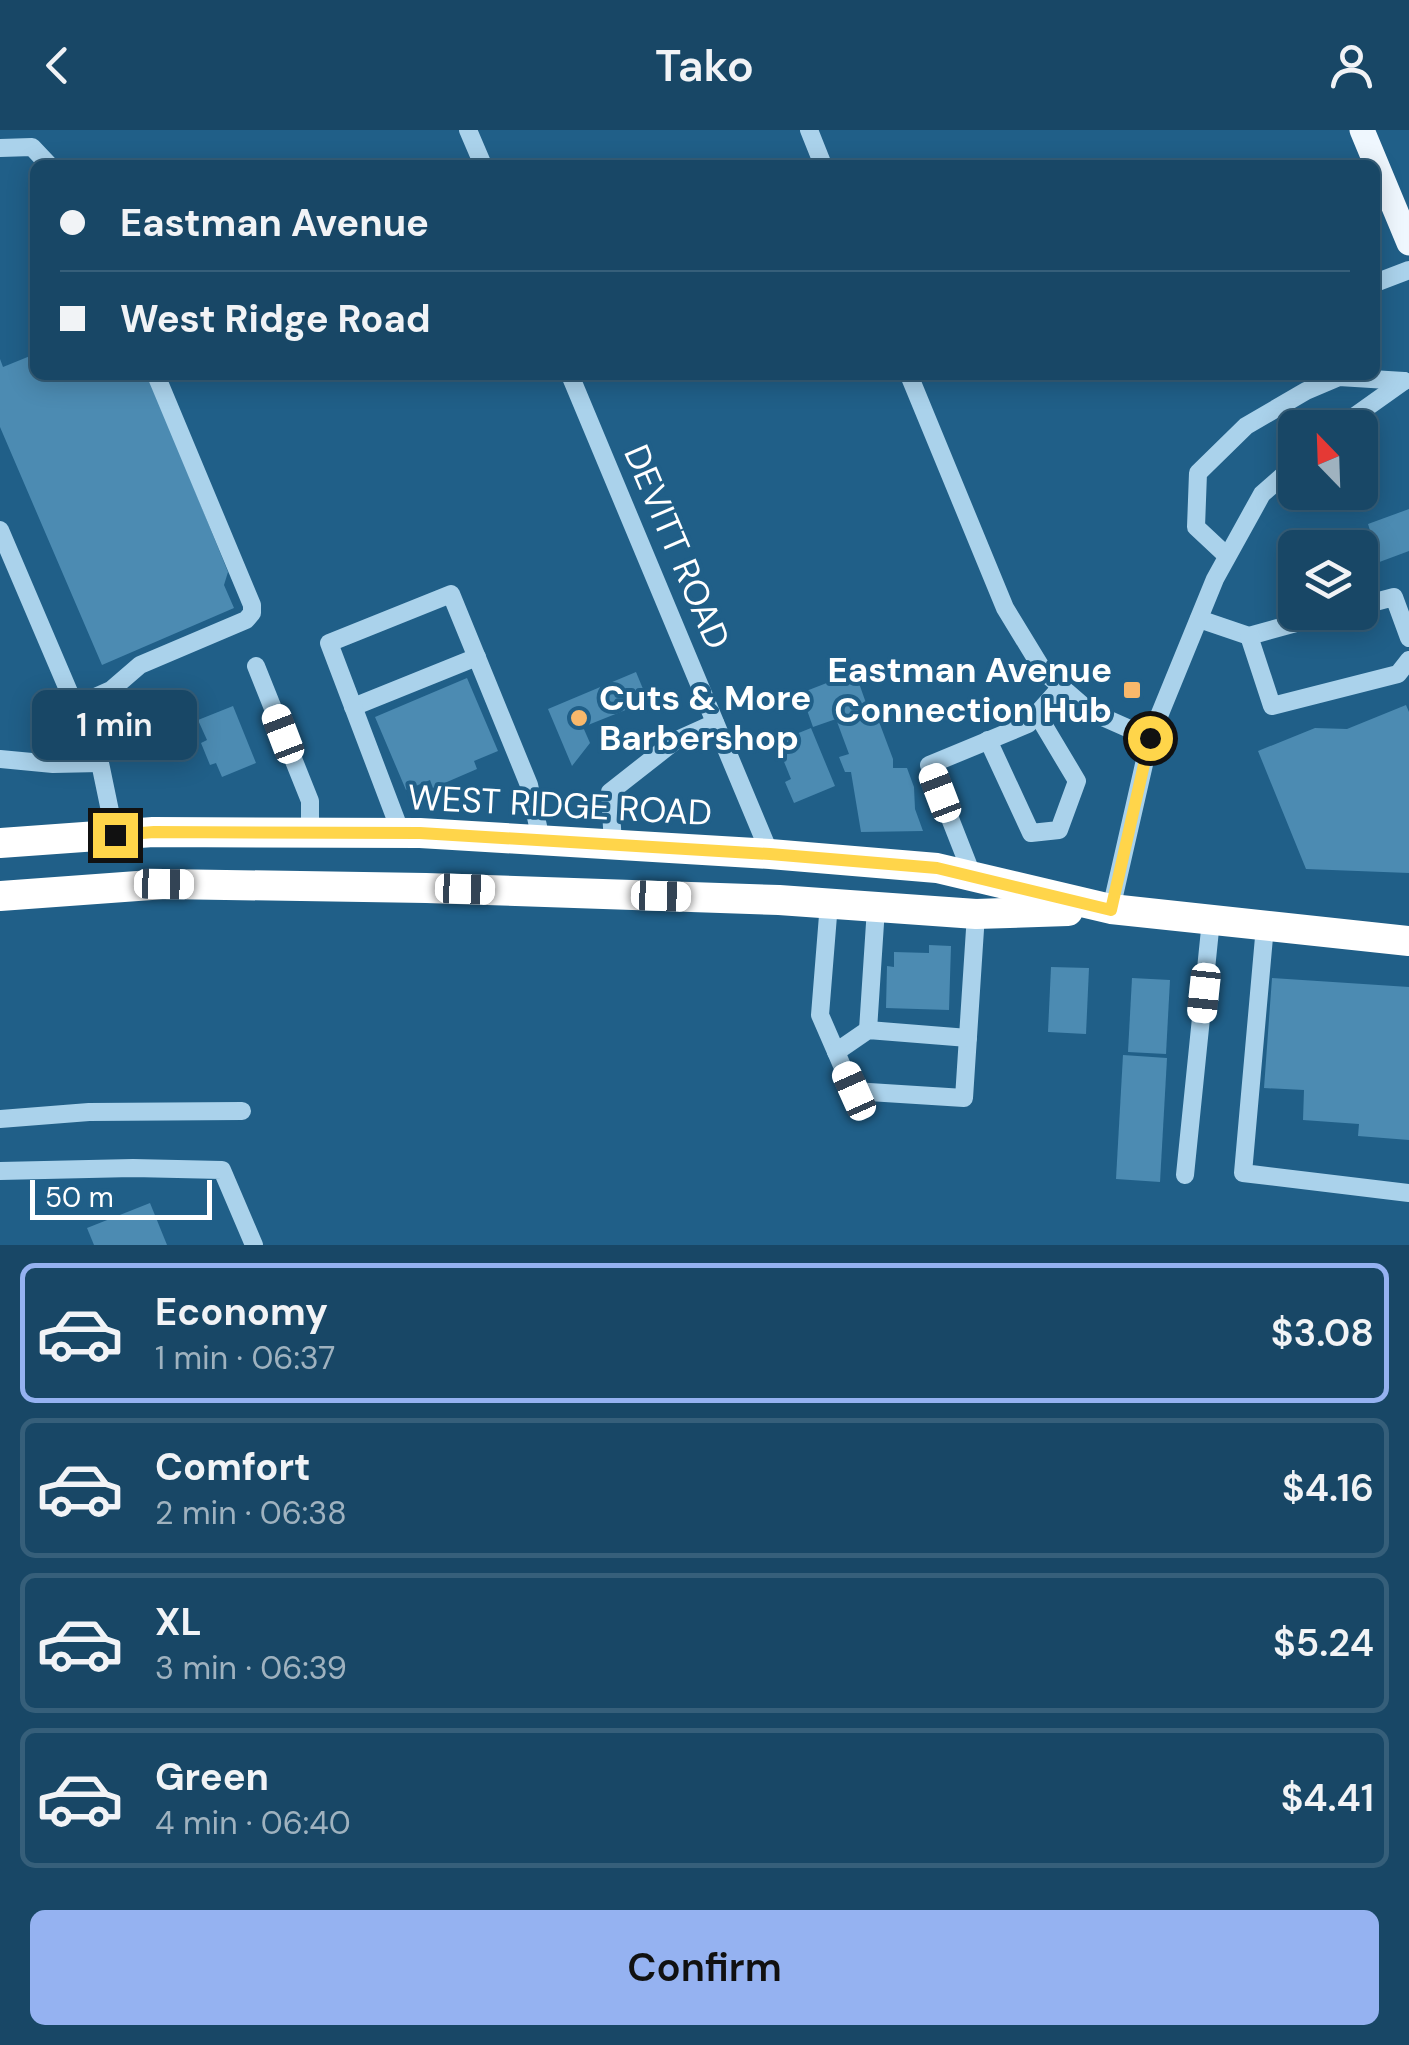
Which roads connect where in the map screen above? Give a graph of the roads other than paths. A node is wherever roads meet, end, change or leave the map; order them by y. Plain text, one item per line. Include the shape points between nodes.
1 (468, 130) edge
2 (809, 130) edge
3 (1362, 130) edge
4 (0, 148) edge
5 (44, 160) edge
6 (481, 160) edge
7 (821, 160) edge
8 (1374, 160) edge
9 (1380, 173) edge
10 (1409, 243) edge
11 (1409, 270) edge
12 (1380, 282) edge
13 (1380, 378) edge
14 (158, 380) edge
15 (572, 380) edge
16 (911, 380) edge
17 (1330, 380) edge
18 (1406, 380) edge
19 (1364, 410) edge
20 (1278, 480) edge
21 (0, 530) edge
22 (1227, 556) junction
23 (1378, 601) edge
24 (1198, 619) junction
25 (1278, 628) edge
26 (1249, 636) junction
27 (1409, 638) edge
28 (477, 657) junction
29 (1409, 660) edge
30 (256, 666) dead end
31 (1061, 687) junction
32 (76, 706) junction
33 (353, 707) junction
34 (1037, 714) junction
35 (715, 722) junction
36 (1150, 738) junction
37 (988, 740) junction
38 (0, 759) edge
39 (100, 763) junction
40 (310, 832) junction
41 (401, 833) junction
42 (115, 835) junction
43 (541, 840) junction
44 (0, 843) edge
45 (613, 844) junction
46 (770, 854) junction
47 (973, 877) junction
48 (0, 896) edge
49 (829, 904) junction
50 (876, 908) junction
51 (1111, 910) junction
52 (976, 914) junction
53 (1211, 920) junction
54 (1265, 926) junction
55 (1409, 941) edge
56 (868, 1030) junction
57 (968, 1038) junction
58 (836, 1052) junction
59 (242, 1111) dead end
60 (0, 1119) edge
61 (0, 1171) edge
62 (1186, 1175) dead end
63 (1409, 1192) edge
64 (254, 1245) edge

1 - 6 street
2 - 7 street
3 - 8 main road
4 - 5 street via 32,147
9 - 10 main road
11 - 12 street
13 - 18 street
14 - 32 street via 252,613 140,665 111,690
15 - 35 street, DEVITT ROAD
16 - 31 street via 1005,608 1044,672
17 - 22 street via 1246,426 1198,473 1196,527
18 - 19 street
20 - 22 street via 1262,494
21 - 32 street
22 - 24 street
23 - 27 street via 1394,596
24 - 26 street
24 - 36 street
25 - 26 street
26 - 29 street via 1272,706 1398,674
28 - 33 street
28 - 33 street via 452,594 329,643
28 - 43 street via 530,785
30 - 40 street via 310,801
31 - 34 street
31 - 36 street via 1089,712
32 - 39 street
33 - 41 street
34 - 37 street
34 - 37 street via 1077,781 1059,830 1031,833
35 - 45 street via 675,741 610,792
35 - 46 street, DEVITT ROAD
36 - 51 street
37 - 47 street via 929,765
38 - 39 street
39 - 42 street
40 - 41 highway, WEST RIDGE ROAD
40 - 42 highway, WEST RIDGE ROAD
41 - 43 highway, WEST RIDGE ROAD
42 - 44 highway, WEST RIDGE ROAD
43 - 45 highway, WEST RIDGE ROAD
45 - 46 highway, WEST RIDGE ROAD
46 - 47 highway, WEST RIDGE ROAD
47 - 51 highway, WEST RIDGE ROAD
48 - 49 highway, WEST RIDGE ROAD via 164,884
49 - 50 highway, WEST RIDGE ROAD
49 - 58 street via 820,1016
50 - 52 highway, WEST RIDGE ROAD
50 - 56 street
51 - 52 highway, WEST RIDGE ROAD
51 - 53 highway, WEST RIDGE ROAD
52 - 57 street
53 - 54 highway, WEST RIDGE ROAD
53 - 62 street
54 - 55 highway, WEST RIDGE ROAD
54 - 63 street via 1243,1173
56 - 57 street
56 - 58 street
57 - 58 street via 964,1098 854,1091
59 - 60 street
61 - 64 street via 222,1170

